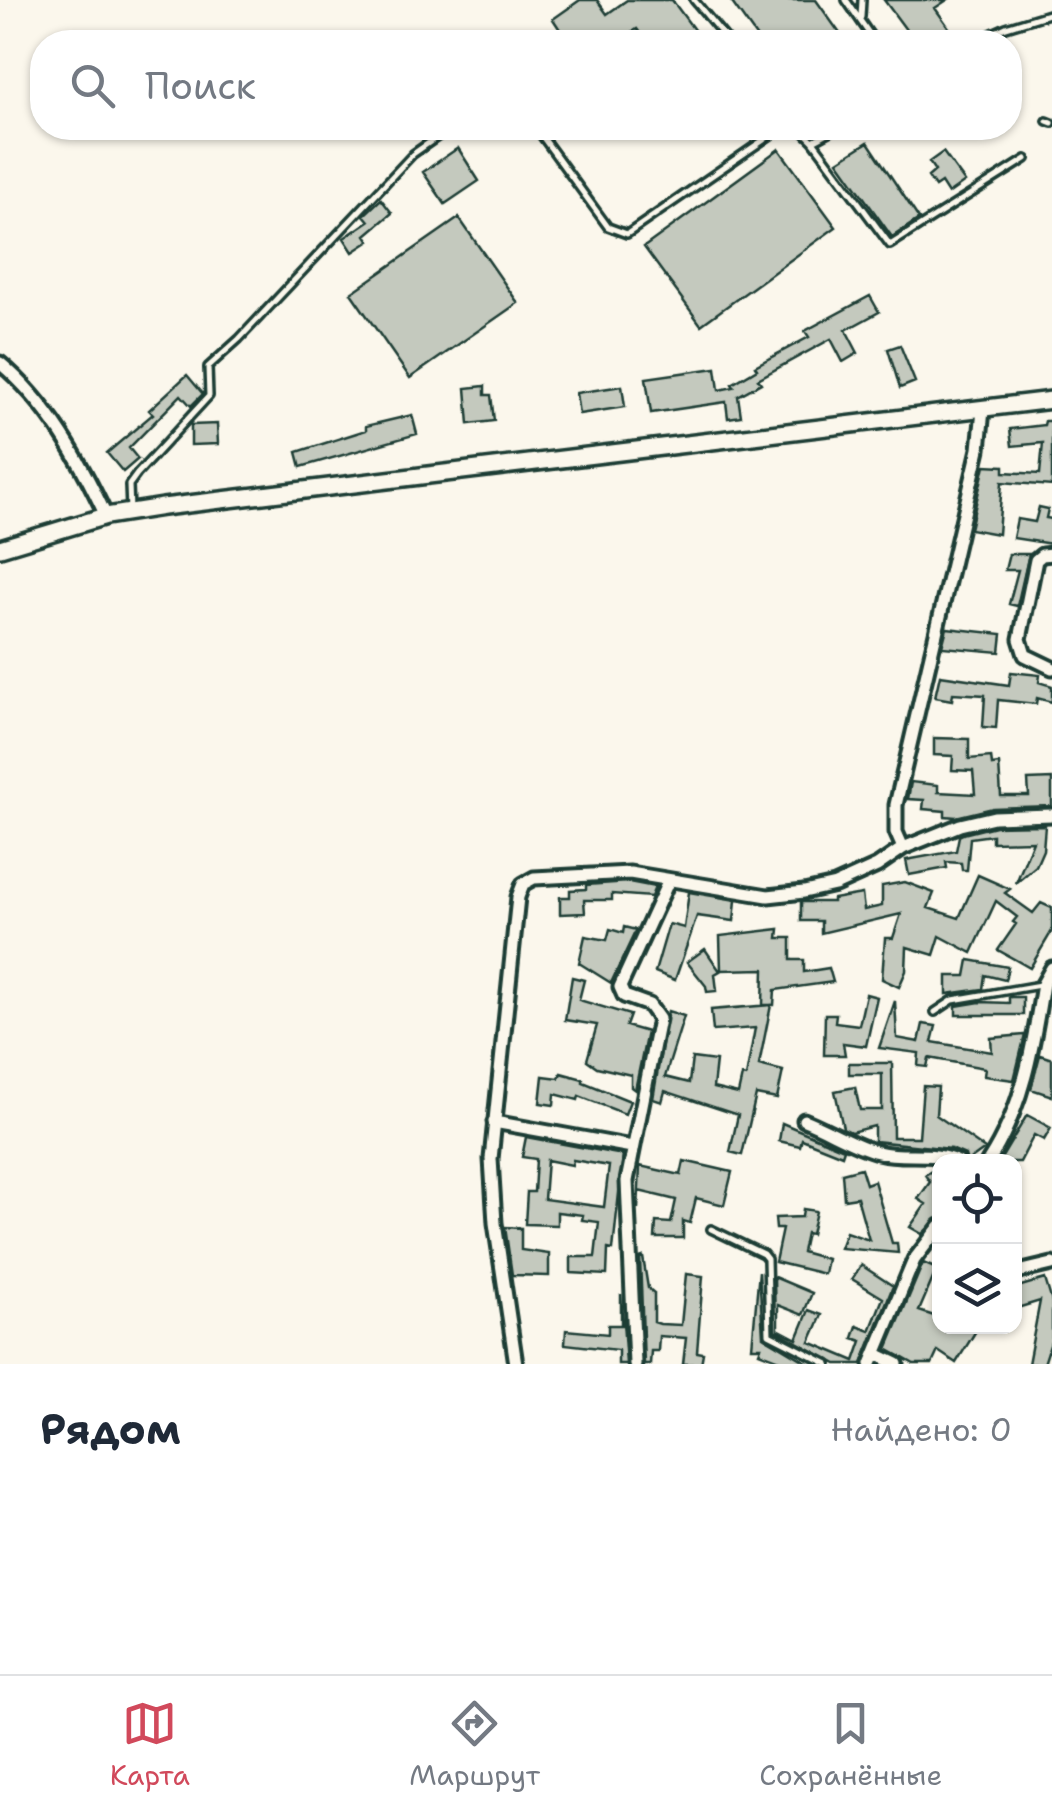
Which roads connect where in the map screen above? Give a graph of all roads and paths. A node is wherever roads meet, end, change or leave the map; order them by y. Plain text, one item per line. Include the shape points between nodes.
1 (694, 0) edge
2 (846, 0) edge
3 (862, 0) edge
4 (1052, 13) edge
5 (860, 20) junction
6 (719, 30) edge
7 (867, 30) edge
8 (998, 30) edge
9 (433, 140) edge
10 (545, 140) edge
11 (764, 140) edge
12 (813, 141) edge
13 (1026, 159) dead end
14 (0, 364) edge
15 (1052, 400) edge
16 (983, 410) junction
17 (130, 512) junction
18 (106, 516) junction
19 (0, 548) edge
20 (1052, 554) edge
21 (1052, 668) edge
22 (1052, 815) edge
23 (903, 848) junction
24 (669, 880) junction
25 (1052, 968) edge
26 (1043, 984) junction
27 (935, 1012) dead end
28 (804, 1120) dead end
29 (494, 1122) junction
30 (632, 1147) junction
31 (993, 1154) edge
32 (932, 1156) edge
33 (711, 1230) dead end
34 (932, 1236) edge
35 (1052, 1264) edge
36 (1022, 1270) edge
37 (874, 1359) edge
38 (516, 1364) edge
39 (635, 1364) edge
40 (828, 1364) edge
41 (897, 1364) edge

1 - 6 lane
2 - 5 lane
3 - 5 lane
4 - 8 lane
5 - 7 lane
9 - 17 lane via 209,364 209,396 129,485
10 - 11 lane via 608,226 627,234
12 - 13 lane via 890,245
14 - 18 street via 22,382 78,456
15 - 16 main road
16 - 17 main road
16 - 23 street via 896,805
17 - 18 main road
18 - 19 main road
20 - 21 street via 1036,560 1020,639 1025,655
22 - 23 street via 994,817
23 - 24 street via 835,885 804,892 768,896
24 - 29 street via 630,873 523,884
24 - 30 street via 620,987 659,1019
25 - 26 street
26 - 27 lane via 954,1000
26 - 31 street via 1018,1106
28 - 32 street via 876,1152
29 - 30 street
29 - 38 street via 495,1223
30 - 39 street via 626,1206
33 - 40 lane via 767,1259 769,1334
34 - 37 street via 914,1260
35 - 36 street
37 - 41 street

